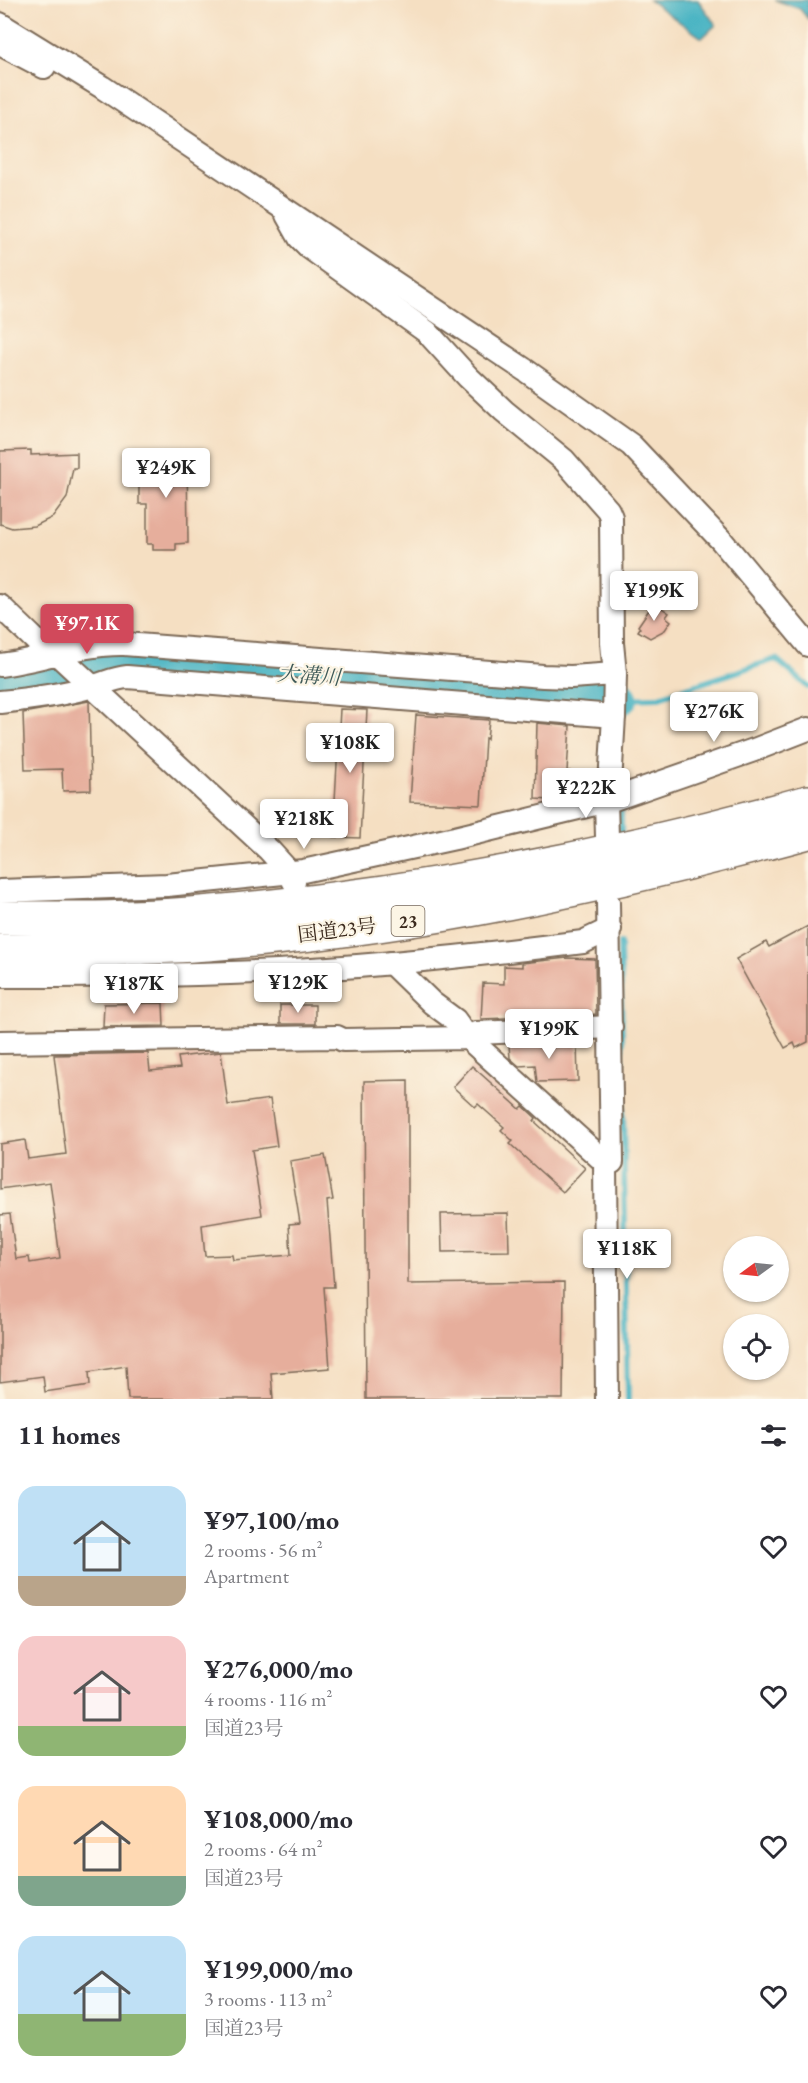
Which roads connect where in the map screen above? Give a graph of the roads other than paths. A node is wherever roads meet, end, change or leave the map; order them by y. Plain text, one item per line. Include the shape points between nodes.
1 (0, 24) edge
2 (0, 44) edge
3 (102, 87) junction
4 (283, 209) junction
5 (0, 606) edge
6 (808, 645) edge
7 (56, 655) junction
8 (0, 665) edge
9 (615, 676) junction
10 (88, 685) junction
11 (0, 702) edge
12 (614, 713) junction
13 (808, 729) edge
14 (608, 801) junction
15 (808, 802) edge
16 (808, 832) edge
17 (607, 837) dead end
18 (293, 880) junction
19 (0, 891) edge
20 (608, 903) dead end
21 (0, 918) edge
22 (610, 929) junction
23 (0, 951) edge
24 (391, 963) junction
25 (0, 976) edge
26 (611, 1027) junction
27 (468, 1038) junction
28 (0, 1042) edge
29 (605, 1162) junction
30 (607, 1399) edge

1 - 3 street
2 - 3 street via 49,69
3 - 4 street
4 - 6 street via 525,370 631,446 721,540
4 - 9 street via 310,248 427,332 504,411 564,460 608,510
5 - 7 street
7 - 8 street
7 - 9 street via 90,646 124,644 543,676
7 - 10 street
9 - 12 street
10 - 11 street via 43,697
10 - 12 street via 127,677
10 - 18 street via 269,850
12 - 14 street
13 - 14 street
14 - 17 street
14 - 18 street
15 - 21 highway, 国道23号 / 23 via 550,865 418,887 189,914
16 - 23 highway, 国道23号 / 23 via 621,879 422,919 208,944
18 - 19 street
20 - 22 street
22 - 24 street via 584,942
22 - 26 street
24 - 25 street via 304,960 67,976
24 - 27 street via 455,1020
26 - 27 street via 476,1033
26 - 29 street via 612,1162
27 - 28 street
27 - 29 street
29 - 30 street

